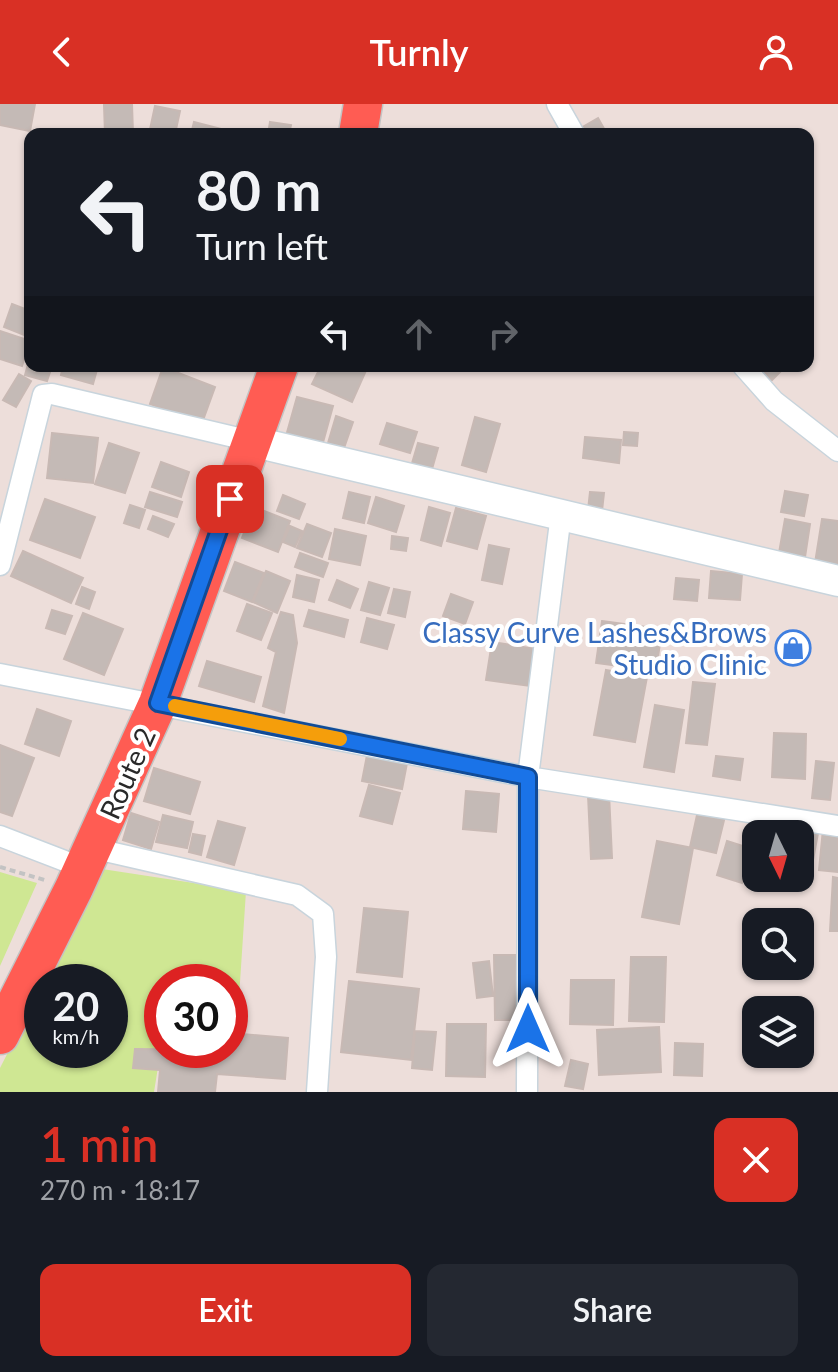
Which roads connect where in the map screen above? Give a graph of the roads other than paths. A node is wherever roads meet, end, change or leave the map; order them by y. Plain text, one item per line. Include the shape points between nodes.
1 (363, 104) edge
2 (557, 104) edge
3 (359, 128) edge
4 (571, 128) edge
5 (277, 372) edge
6 (748, 372) edge
7 (251, 441) junction
8 (838, 451) edge
9 (561, 514) junction
10 (0, 565) edge
11 (838, 581) edge
12 (0, 674) edge
13 (158, 703) junction
14 (528, 777) junction
15 (838, 826) edge
16 (0, 836) edge
17 (83, 868) junction
18 (0, 1035) edge
19 (317, 1092) edge
20 (527, 1092) edge

1 - 3 highway
2 - 4 street
5 - 7 highway, Route 2
6 - 8 street via 774,401
7 - 9 main road
7 - 10 street via 43,395
7 - 13 highway, Route 2
9 - 11 main road
9 - 14 street
12 - 13 street
13 - 14 street
13 - 17 highway, Route 2
14 - 15 street
14 - 20 street
16 - 17 street
17 - 18 highway, Route 2
17 - 19 street via 297,895 323,914 326,957

